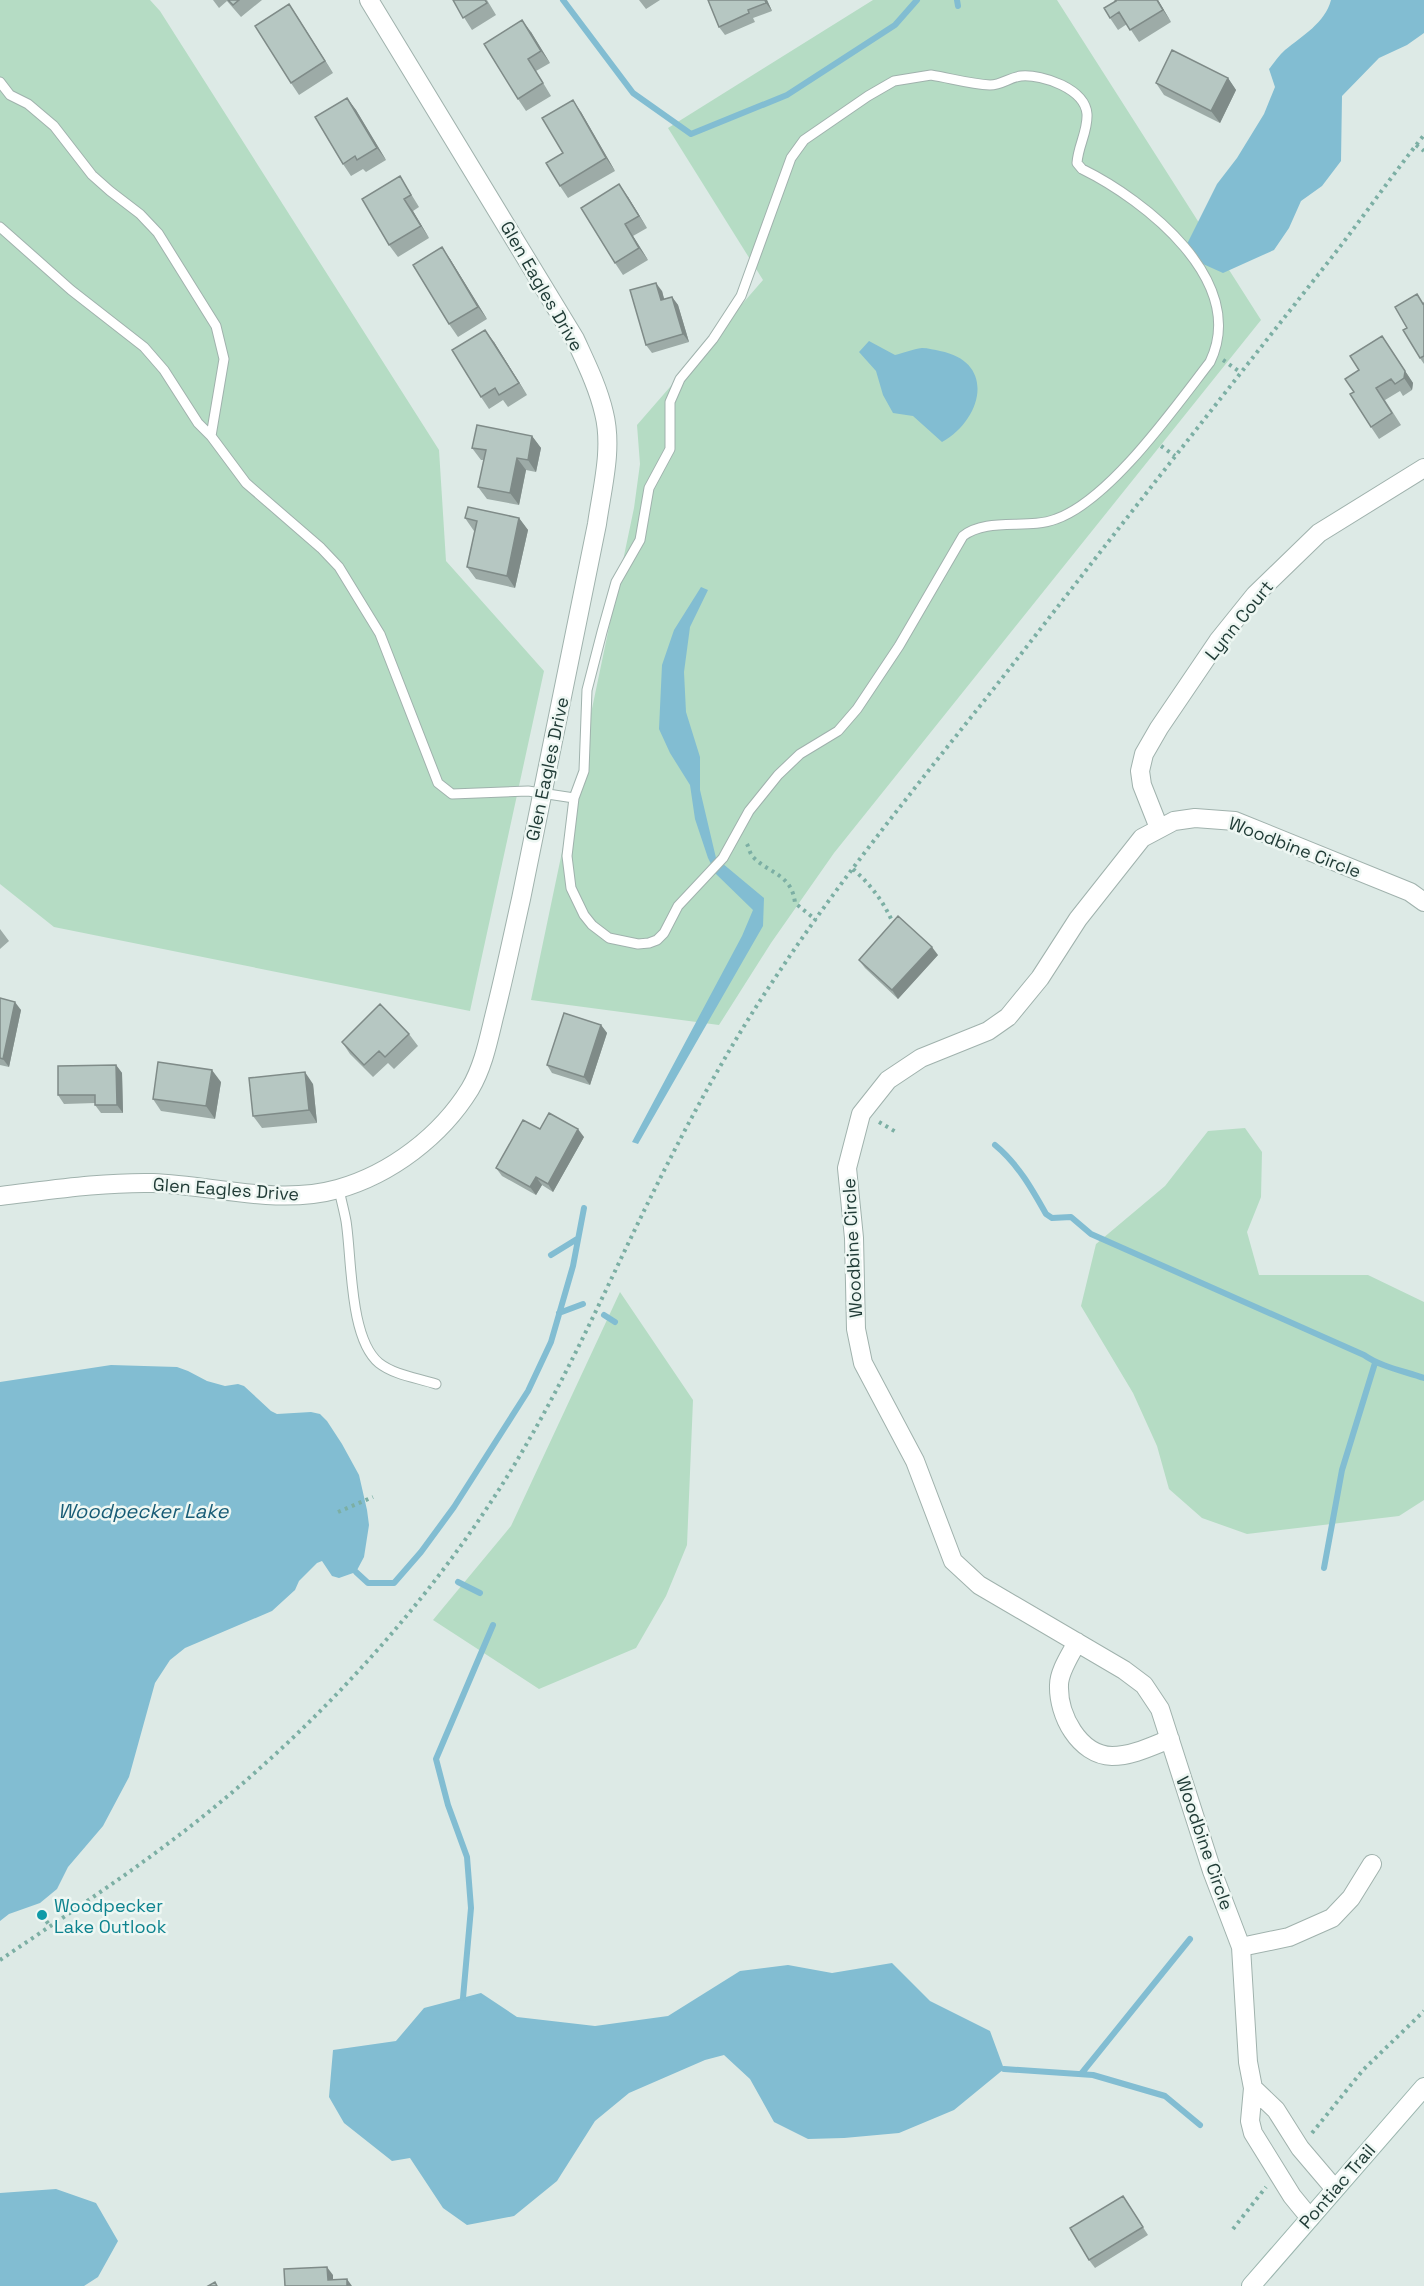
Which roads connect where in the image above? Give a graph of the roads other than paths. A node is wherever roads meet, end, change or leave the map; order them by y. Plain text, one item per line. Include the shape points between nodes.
1 (369, 0) edge
2 (0, 82) edge
3 (0, 227) edge
4 (211, 436) junction
5 (1424, 468) edge
6 (542, 793) junction
7 (574, 798) junction
8 (1159, 828) junction
9 (1424, 902) edge
10 (339, 1189) junction
11 (0, 1196) edge
12 (436, 1384) dead end
13 (1077, 1642) junction
14 (1170, 1739) junction
15 (1372, 1864) dead end
16 (1241, 1947) junction
17 (1424, 2087) edge
18 (1253, 2088) junction
19 (1334, 2188) junction
20 (1310, 2218) junction
21 (1251, 2286) edge

1 - 6 street, Glen Eagles Drive via 576,339 604,414 607,452 597,524
2 - 4 lane via 10,95 28,104 54,126 92,176 158,233 216,326 224,359
3 - 4 lane via 144,347
4 - 6 lane via 246,483 339,567 380,634 443,789 452,794
5 - 8 street, Lynn Court via 1319,533 1255,595 1218,641 1144,754 1142,785
6 - 7 lane
6 - 10 street, Glen Eagles Drive via 504,979 483,1063 470,1089 419,1147 383,1170
7 - 7 lane via 567,856 571,888 584,915 609,938 638,944 657,940 678,906 723,858 753,805 778,775 800,754 838,731 857,709 963,536 985,526 1057,519 1083,505 1155,433 1210,362 1219,333 1204,275 1158,218 1077,163 1087,112 1077,95 1066,87 1021,76 992,85 931,75 894,81 804,140 791,158 741,296 713,339 680,378 670,402 670,449 649,488 640,540 616,582 587,690 584,771
8 - 9 street, Woodbine Circle via 1195,818 1235,821 1410,892
8 - 13 street, Woodbine Circle via 1142,838 1120,864 1008,1017 988,1031 921,1058 888,1080 861,1114 847,1168 854,1238 856,1329 863,1363 915,1461 953,1561 979,1585
10 - 11 street, Glen Eagles Drive via 317,1194 258,1194 153,1183
10 - 12 lane via 357,1321 367,1347 379,1363
13 - 14 street, Woodbine Circle via 1144,1685 1160,1709
13 - 14 street via 1058,1684 1062,1710 1072,1731 1091,1752 1113,1756
14 - 16 street, Woodbine Circle
15 - 16 street via 1351,1898 1332,1918 1289,1937
16 - 18 street, Woodbine Circle
17 - 19 street, Pontiac Trail
18 - 19 street via 1276,2110 1300,2148
18 - 20 street, Woodbine Circle via 1251,2127 1292,2196
19 - 20 street, Pontiac Trail
20 - 21 street, Pontiac Trail

